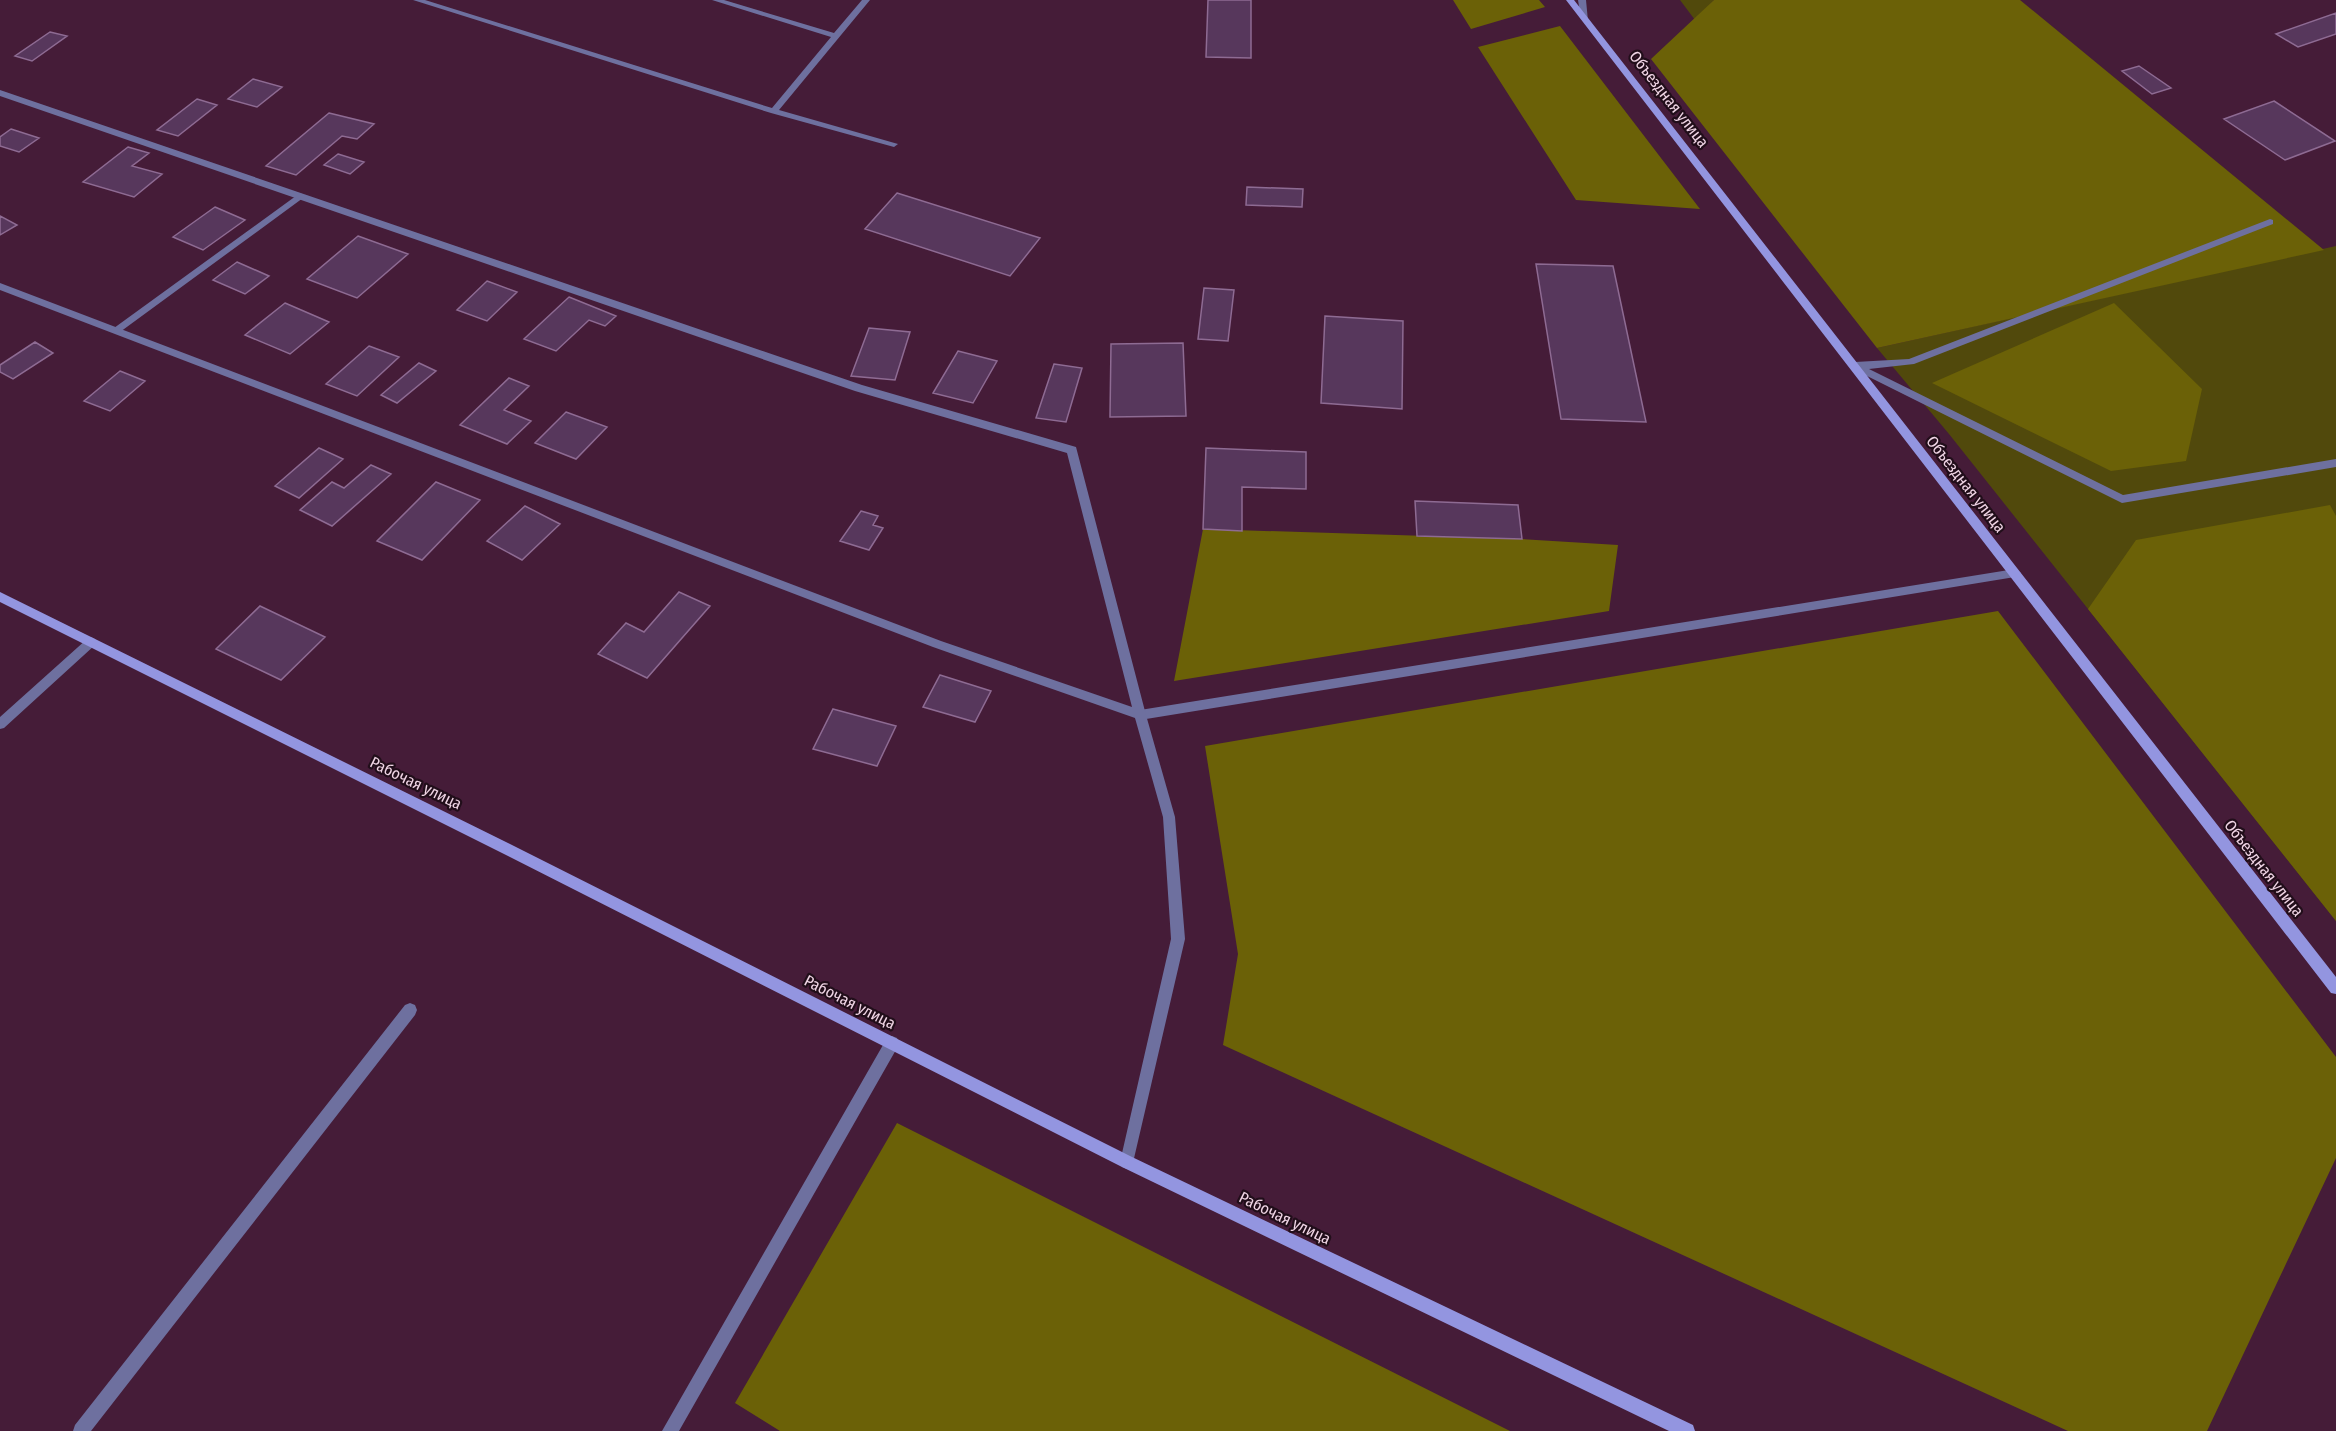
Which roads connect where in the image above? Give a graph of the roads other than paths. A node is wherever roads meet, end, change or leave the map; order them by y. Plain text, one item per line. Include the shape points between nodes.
1 (417, 0) edge
2 (716, 0) edge
3 (866, 0) edge
4 (1570, 0) edge
5 (1582, 0) edge
6 (1585, 19) junction
7 (836, 36) junction
8 (0, 93) edge
9 (774, 111) junction
10 (894, 144) dead end
11 (300, 196) junction
12 (2270, 222) dead end
13 (0, 286) edge
14 (117, 330) junction
15 (1855, 366) junction
16 (2336, 462) edge
17 (2015, 573) junction
18 (0, 597) edge
19 (91, 642) junction
20 (1140, 715) junction
21 (0, 724) edge
22 (2336, 988) edge
23 (410, 1010) dead end
24 (892, 1043) junction
25 (1127, 1162) junction
26 (81, 1431) edge
27 (670, 1431) edge
28 (1687, 1431) edge

1 - 9 street
2 - 7 street
3 - 7 street
4 - 6 street, Объездная улица
5 - 6 street
6 - 15 street, Объездная улица
7 - 9 street
8 - 11 street
9 - 10 street
11 - 14 street
11 - 20 street via 860,388 1072,450
12 - 15 street via 1910,362
13 - 14 street
14 - 20 street via 937,644
15 - 16 street via 2122,498
15 - 17 street, Объездная улица
17 - 20 street
17 - 22 street, Объездная улица
18 - 19 street, Рабочая улица
19 - 21 street
19 - 24 street, Рабочая улица
20 - 25 street via 1169,817 1178,939
23 - 26 street
24 - 25 street, Рабочая улица
24 - 27 street
25 - 28 street, Рабочая улица

